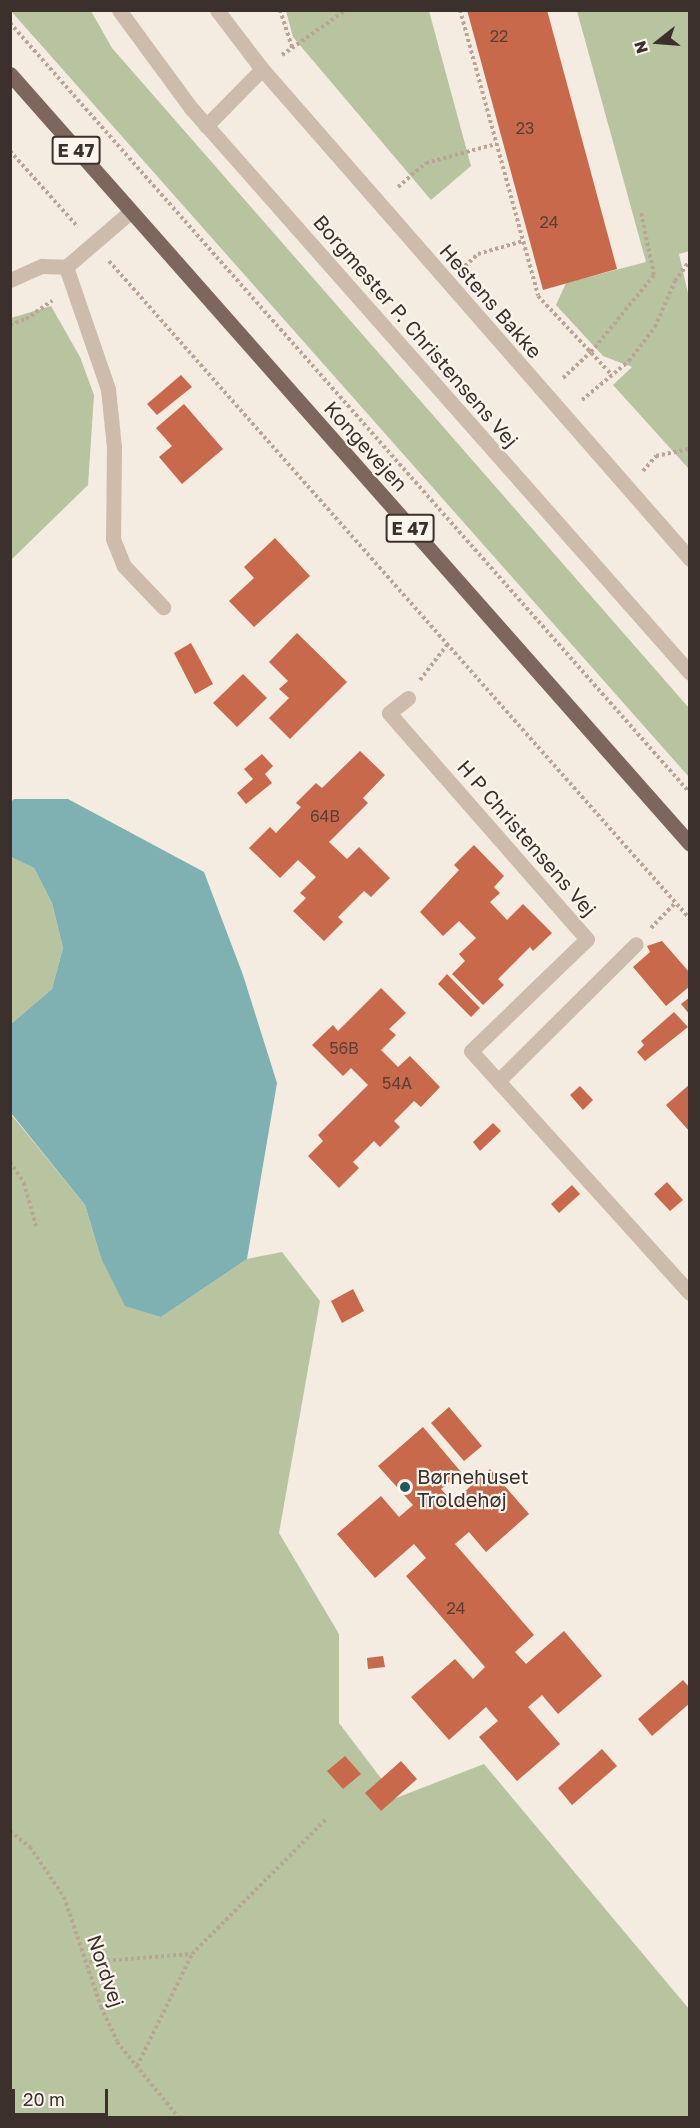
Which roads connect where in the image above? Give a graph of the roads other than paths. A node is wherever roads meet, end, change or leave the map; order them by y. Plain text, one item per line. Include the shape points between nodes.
1 (119, 10) edge
2 (217, 10) edge
3 (262, 69) junction
4 (10, 74) edge
5 (16, 85) edge
6 (206, 126) junction
7 (130, 212) junction
8 (66, 267) junction
9 (10, 280) edge
10 (690, 559) edge
11 (163, 607) dead end
12 (690, 673) edge
13 (408, 698) road end
14 (690, 844) edge
15 (636, 944) road end
16 (498, 1081) junction
17 (690, 1293) edge

1 - 6 street, Borgmester P. Christensens Vej
2 - 3 street, Hestens Bakke
3 - 6 street
3 - 10 street, Hestens Bakke
4 - 5 main road, Kongevejen / E 47
5 - 7 main road, Kongevejen / E 47
6 - 12 street, Borgmester P. Christensens Vej
7 - 8 street
7 - 14 main road, Kongevejen / E 47
8 - 9 street via 42,266
8 - 11 street via 108,389 114,447 113,539 124,566
13 - 16 street, H P Christensens Vej via 389,714 587,939 471,1051
15 - 16 street
16 - 17 street, H P Christensens Vej

